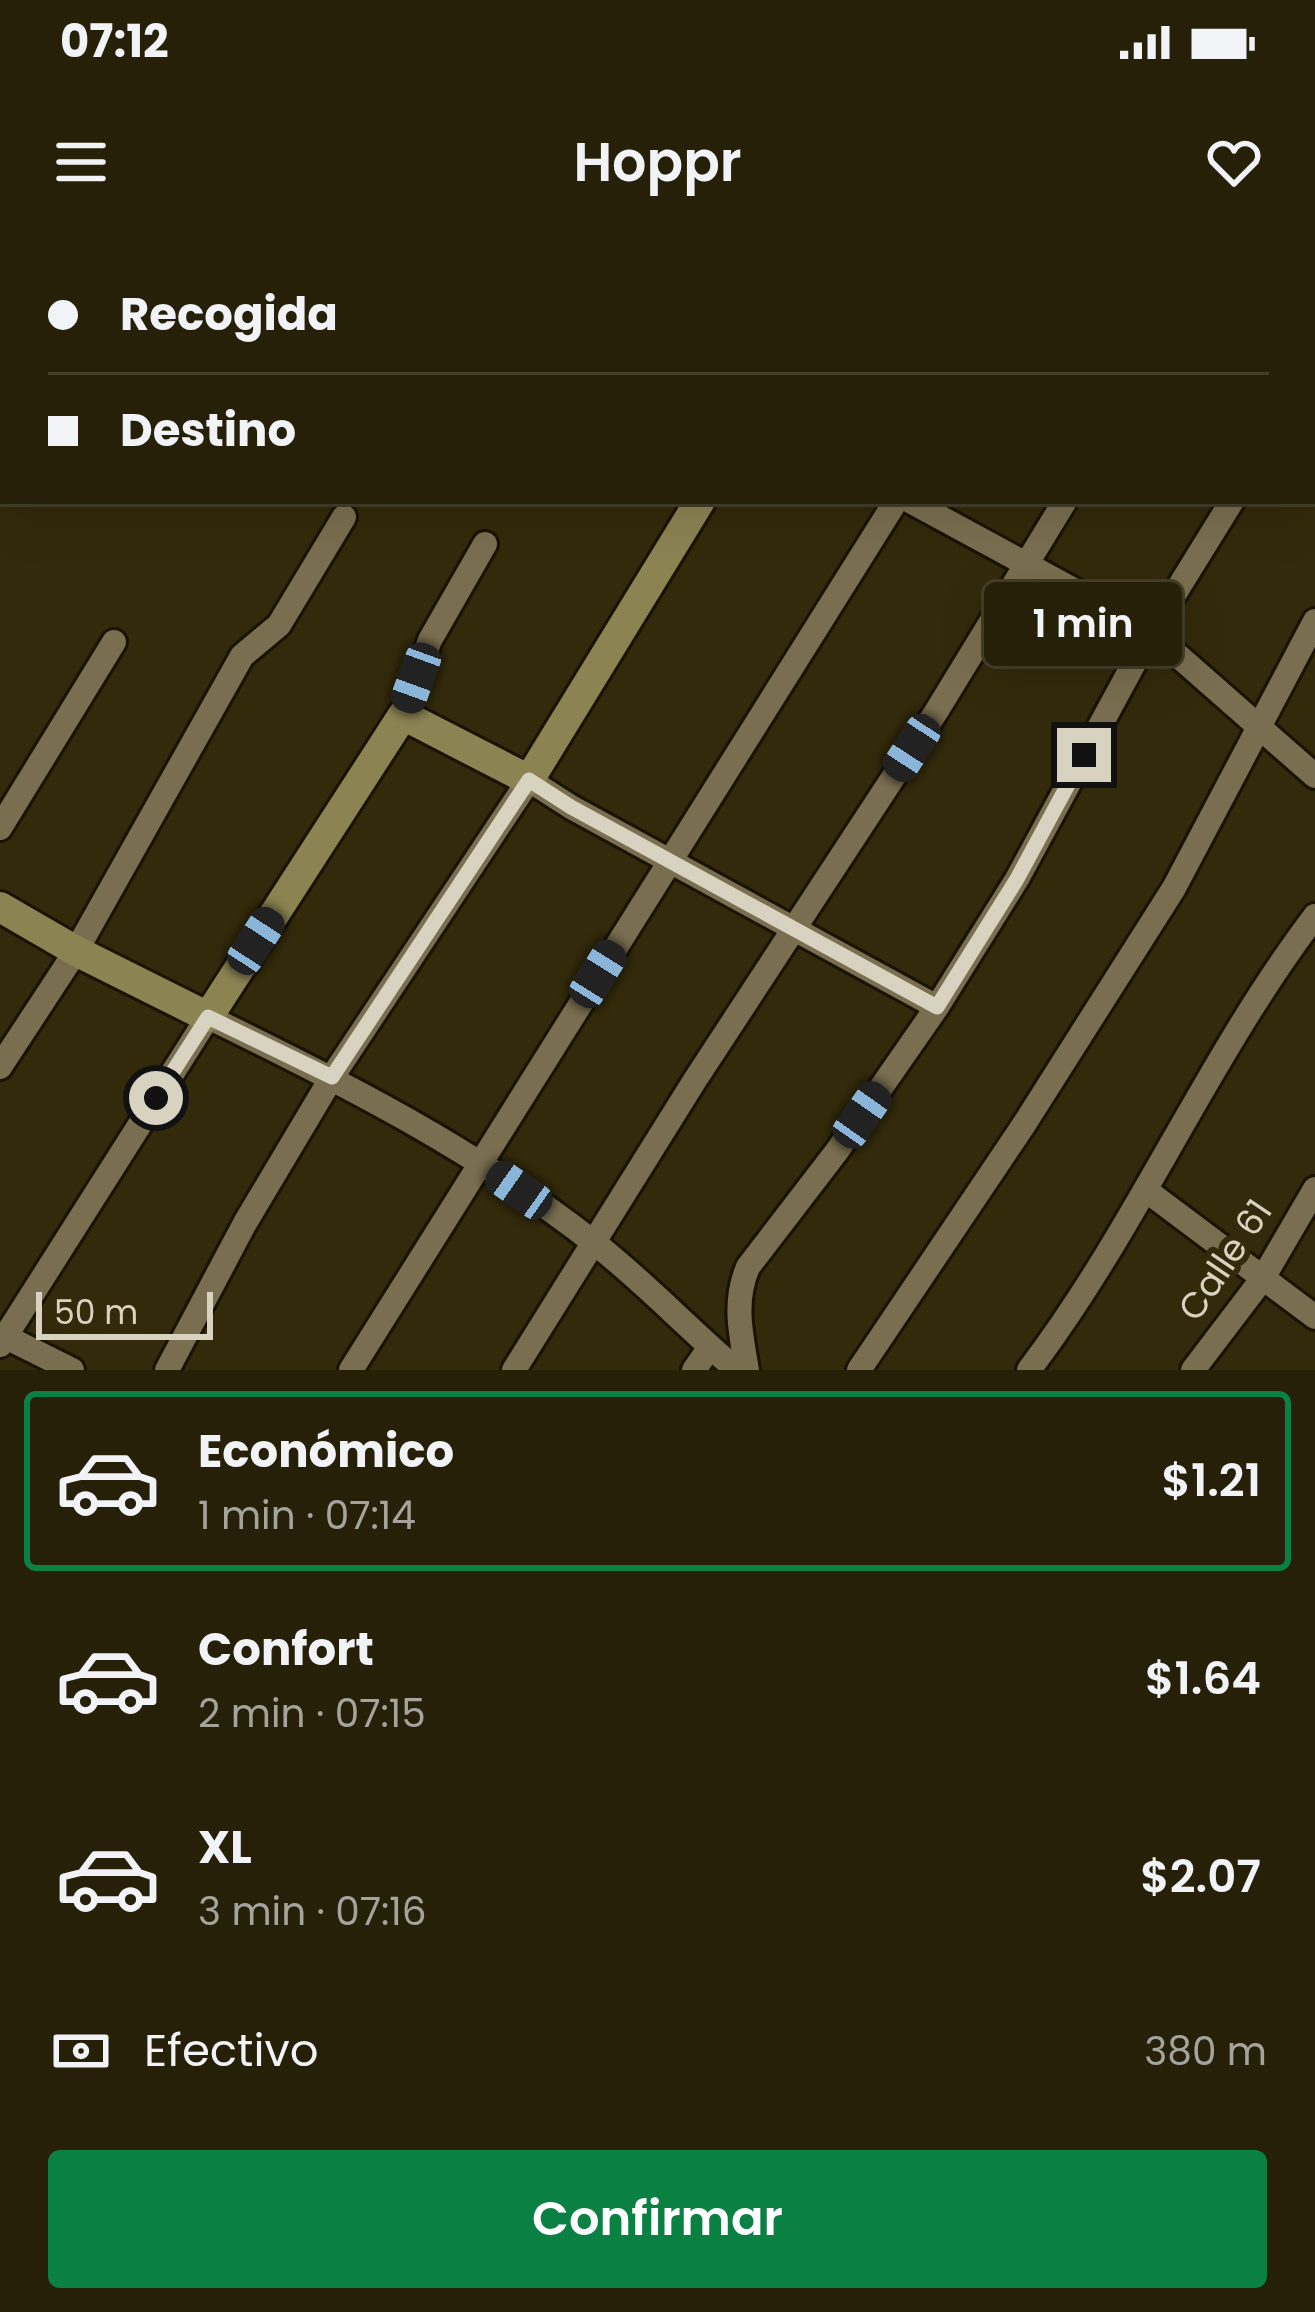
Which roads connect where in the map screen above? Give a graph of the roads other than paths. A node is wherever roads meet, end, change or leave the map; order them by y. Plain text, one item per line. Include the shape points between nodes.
1 (698, 504) edge
2 (894, 504) edge
3 (916, 504) edge
4 (1063, 504) edge
5 (1230, 504) edge
6 (344, 517) dead end
7 (485, 544) dead end
8 (1029, 564) junction
9 (1315, 622) edge
10 (1151, 632) junction
11 (114, 642) dead end
12 (403, 715) junction
13 (1259, 730) junction
14 (1315, 776) edge
15 (529, 780) junction
16 (0, 828) edge
17 (668, 861) junction
18 (0, 907) edge
19 (1315, 916) edge
20 (792, 931) junction
21 (76, 951) junction
22 (937, 1007) junction
23 (208, 1017) junction
24 (0, 1067) edge
25 (332, 1077) junction
26 (481, 1163) junction
27 (1315, 1190) edge
28 (1147, 1191) junction
29 (595, 1243) junction
30 (1263, 1278) junction
31 (1315, 1317) edge
32 (1, 1338) edge
33 (710, 1347) junction
34 (71, 1370) edge
35 (167, 1370) edge
36 (351, 1370) edge
37 (514, 1370) edge
38 (694, 1370) edge
39 (736, 1370) edge
40 (747, 1370) edge
41 (859, 1370) edge
42 (1029, 1370) edge
43 (1193, 1370) edge

1 - 15 street
2 - 17 street
3 - 8 street
4 - 8 street
5 - 10 street
6 - 21 street via 279,625 242,656
7 - 12 street via 430,640
8 - 10 street
8 - 20 street
9 - 13 street
10 - 13 street
10 - 22 street via 1017,879
11 - 16 street
12 - 15 street
12 - 23 street
13 - 14 street
13 - 41 street via 1174,888
15 - 17 street
15 - 25 street
17 - 20 street
17 - 26 street
18 - 21 street
19 - 28 street via 1263,985
20 - 22 street
20 - 29 street
21 - 23 street
21 - 24 street
22 - 40 street via 748,1268 737,1312
23 - 25 street
23 - 32 street
25 - 26 street
25 - 35 street
26 - 29 street
26 - 36 street
27 - 30 street, Calle 61
28 - 30 street
28 - 42 street
29 - 33 street
29 - 37 street
30 - 31 street
30 - 43 street, Calle 61
32 - 34 street
33 - 38 street
33 - 39 street

